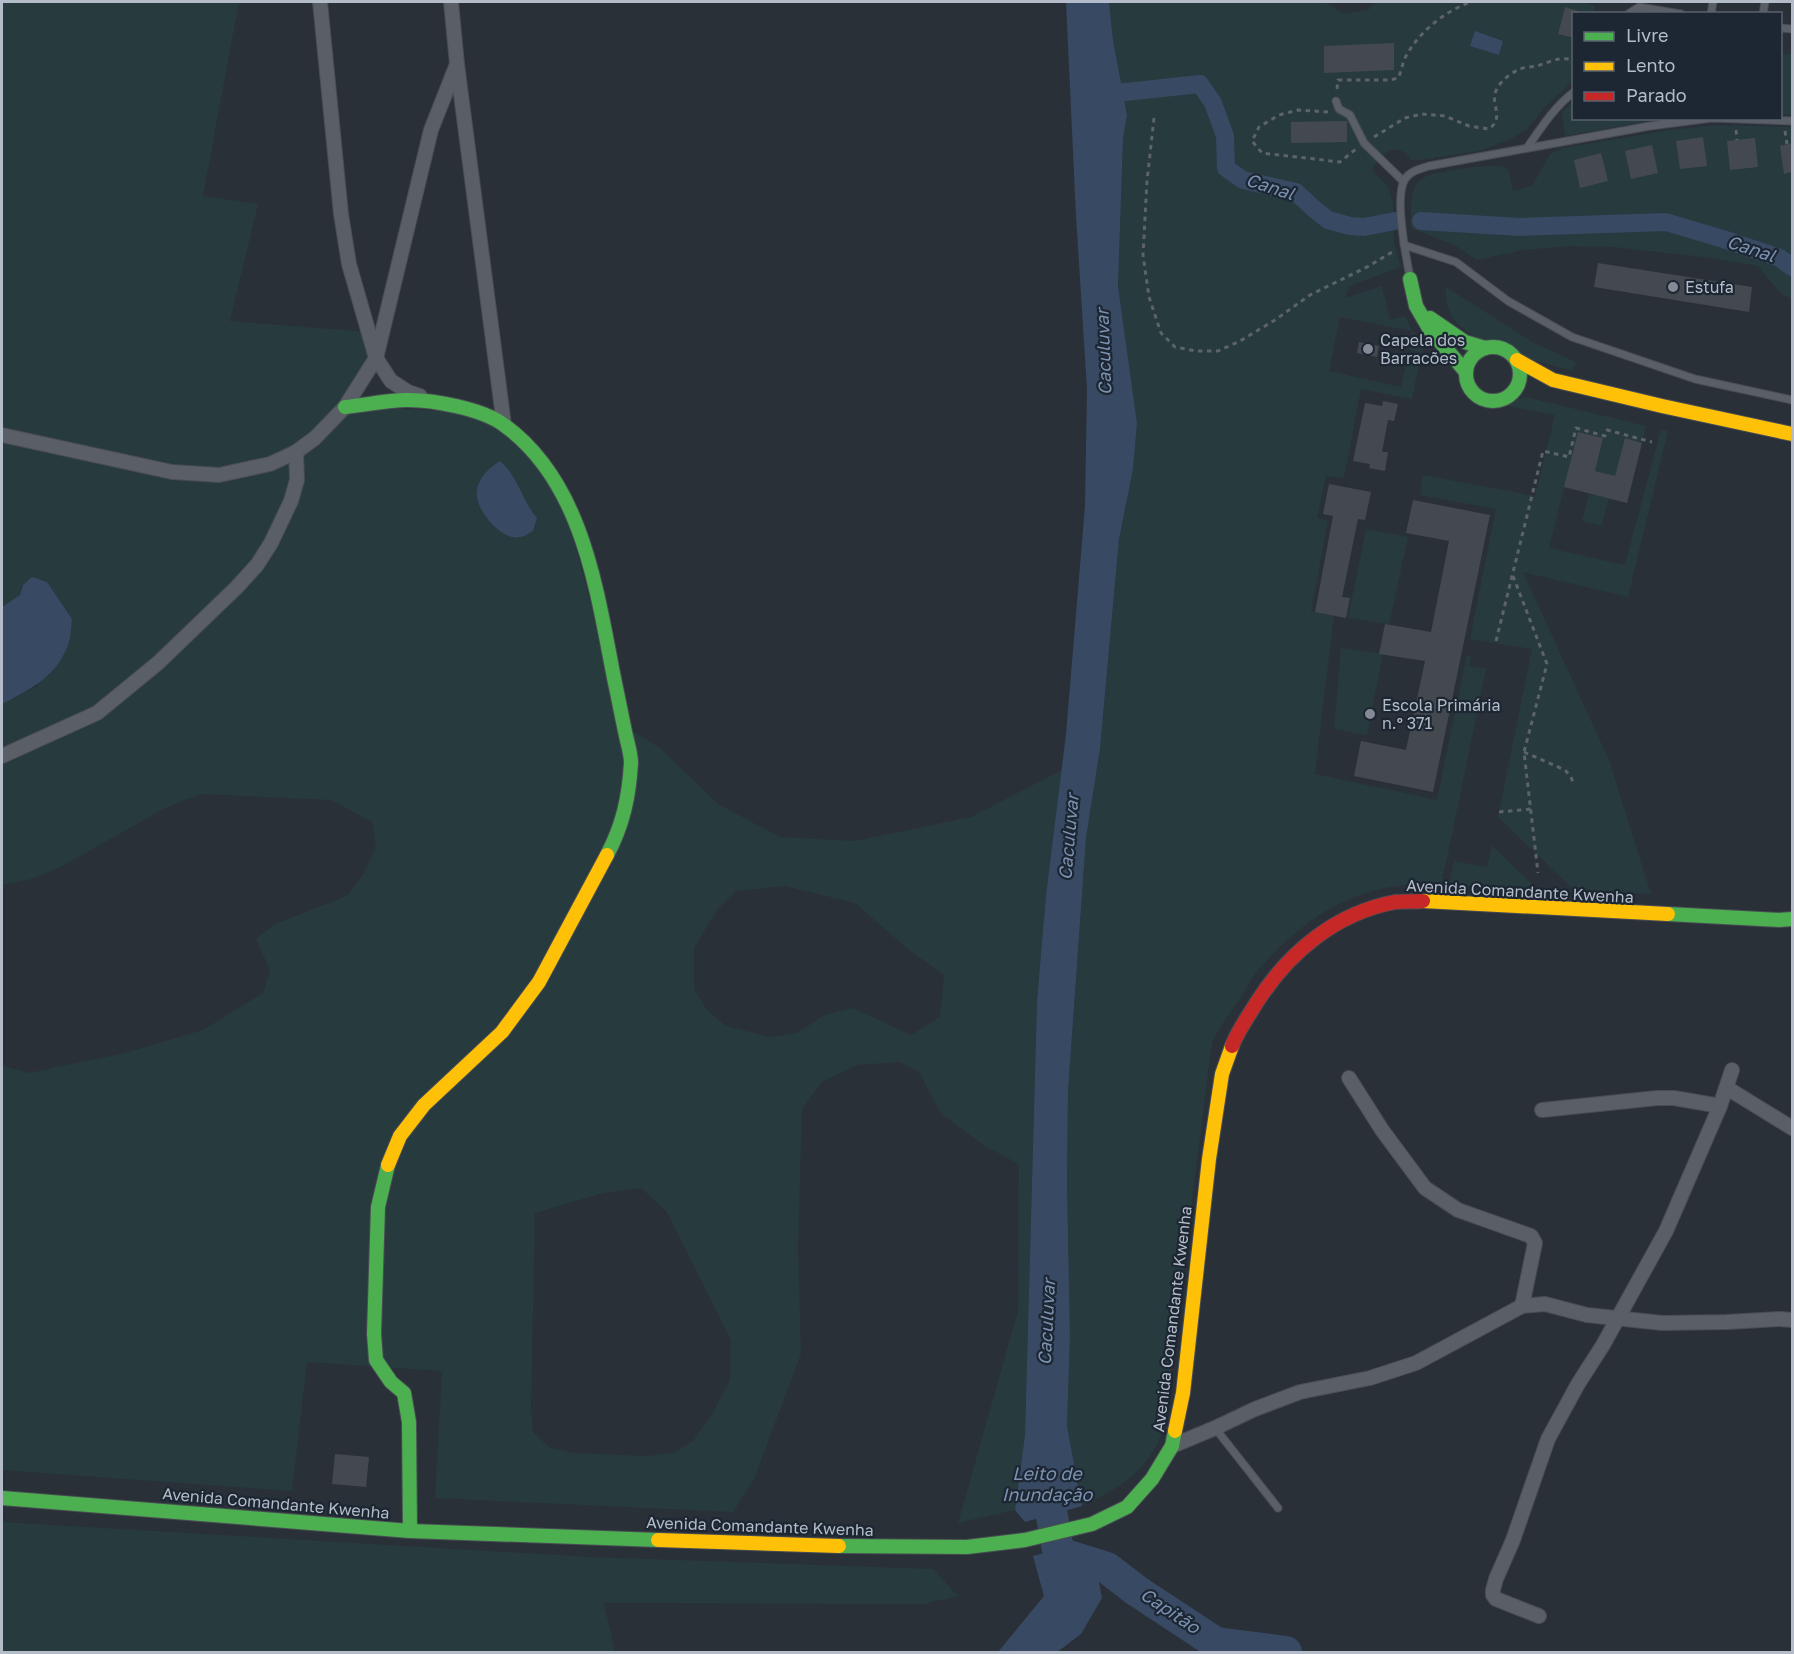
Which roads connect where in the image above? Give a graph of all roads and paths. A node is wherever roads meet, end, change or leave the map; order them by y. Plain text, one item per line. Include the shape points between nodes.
1 (320, 2) edge
2 (451, 2) edge
3 (1471, 2) edge
4 (1630, 12) edge
5 (1669, 12) edge
6 (1572, 59) edge
7 (457, 64) junction
8 (1572, 93) edge
9 (1336, 101) junction
10 (1154, 118) dead end
11 (1696, 120) edge
12 (1738, 120) edge
13 (1790, 124) edge
14 (1364, 143) junction
15 (1787, 144) dead end
16 (1527, 148) junction
17 (1403, 181) junction
18 (1404, 245) junction
19 (1410, 279) joint
20 (1416, 306) junction
21 (1485, 348) junction
22 (376, 358) junction
23 (1517, 360) junction
24 (1466, 372) junction
25 (1553, 380) junction
26 (1512, 393) junction
27 (1792, 400) edge
28 (442, 404) junction
29 (345, 407) junction
30 (504, 425) junction
31 (1792, 434) edge
32 (2, 435) edge
33 (1652, 442) dead end
34 (296, 452) junction
35 (1512, 573) junction
36 (1496, 642) dead end
37 (1524, 752) junction
38 (2, 756) edge
39 (1574, 785) dead end
40 (1531, 809) junction
41 (1499, 812) dead end
42 (1538, 873) dead end
43 (1792, 919) edge
44 (1732, 1070) dead end
45 (1349, 1078) dead end
46 (1727, 1088) junction
47 (1720, 1106) junction
48 (1542, 1110) dead end
49 (1792, 1128) edge
50 (1522, 1306) junction
51 (1617, 1317) junction
52 (1792, 1320) edge
53 (1215, 1428) junction
54 (1172, 1446) junction
55 (2, 1498) edge
56 (1278, 1508) dead end
57 (410, 1531) junction
58 (1539, 1616) dead end

1 - 22 street via 341,214 349,264
2 - 7 street
3 - 9 path via 1434,22 1417,39 1398,78 1338,80
4 - 5 lane via 1639,7
6 - 14 path via 1550,60 1518,70 1502,81 1495,94 1497,112 1490,129 1445,116 1422,114 1405,118
7 - 22 street via 431,130
7 - 30 street
8 - 16 lane via 1551,114
9 - 14 lane via 1339,109 1350,115
9 - 14 path via 1335,112 1299,110 1280,115 1259,127 1252,141 1262,153 1340,162
10 - 18 path via 1143,255 1149,297 1161,333 1175,347 1218,351 1275,320 1310,295
11 - 16 lane
12 - 13 lane
13 - 15 path via 1785,131
14 - 17 lane
16 - 17 lane via 1429,166
17 - 18 lane
18 - 19 lane
18 - 27 lane via 1456,262 1508,301 1572,337 1695,379
19 - 20 main road
20 - 21 main road via 1450,334
20 - 24 main road via 1430,330
21 - 23 main road via 1503,348
21 - 24 main road via 1470,358
22 - 28 street via 391,381 408,392
22 - 29 street
23 - 25 main road
23 - 26 main road via 1520,377
24 - 26 main road via 1467,384 1479,398 1497,401
25 - 26 main road
25 - 31 main road
28 - 29 main road via 405,400
28 - 30 main road via 481,413
29 - 34 street
30 - 57 main road via 531,450 559,486 577,525 595,584 632,760 627,806 613,844 539,982 502,1032 424,1105 400,1136 386,1169 378,1207 374,1334 376,1359 391,1382 404,1393 409,1422
32 - 34 street via 172,472 219,475 270,464
33 - 35 path via 1607,430 1605,436 1576,428 1569,457 1543,451
34 - 38 street via 297,480 291,501 271,543 237,587 158,663 97,713
35 - 36 path
35 - 37 path via 1547,664
37 - 39 path via 1566,770
37 - 40 path
40 - 41 path
40 - 42 path
43 - 54 main road, Avenida Comandante Kwenha via 1397,902 1358,912 1296,952 1270,982 1237,1034 1222,1074 1183,1393
44 - 46 street
45 - 50 street via 1425,1188 1458,1210 1532,1236 1535,1243
46 - 47 street
46 - 49 street
47 - 48 street via 1657,1098
47 - 51 street via 1666,1231
50 - 51 street via 1545,1304 1587,1315
50 - 53 street via 1416,1363 1370,1378 1300,1392
51 - 52 street via 1662,1323
51 - 58 street via 1548,1439 1496,1579 1493,1595 1497,1599
53 - 54 street
53 - 56 lane
54 - 57 main road, Avenida Comandante Kwenha via 1152,1479 1127,1507 1092,1524 1025,1540 967,1547
55 - 57 main road, Avenida Comandante Kwenha

